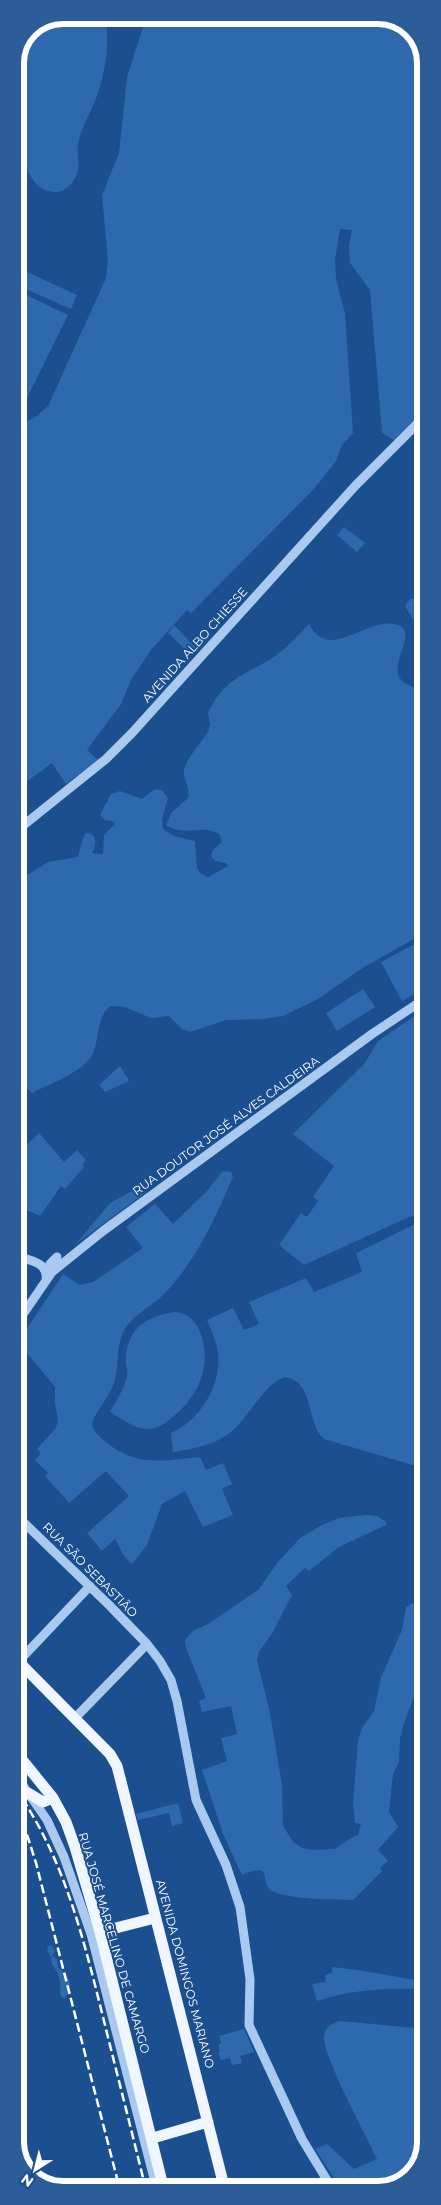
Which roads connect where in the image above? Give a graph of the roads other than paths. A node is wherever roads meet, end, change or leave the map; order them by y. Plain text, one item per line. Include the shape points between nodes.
1 (417, 424) edge
2 (24, 825) edge
3 (417, 1004) edge
4 (57, 1257) dead end
5 (24, 1259) edge
6 (67, 1260) junction
7 (45, 1265) junction
8 (47, 1278) junction
9 (24, 1312) edge
10 (24, 1523) edge
11 (90, 1586) junction
12 (147, 1644) junction
13 (24, 1653) edge
14 (24, 1667) edge
15 (75, 1718) junction
16 (24, 1762) edge
17 (24, 1787) edge
18 (28, 1793) junction
19 (53, 1798) junction
20 (156, 1918) junction
21 (100, 1932) junction
22 (209, 2125) junction
23 (153, 2141) junction
24 (157, 2156) junction
25 (155, 2181) edge
26 (162, 2181) edge
27 (165, 2181) edge
28 (223, 2181) edge
29 (328, 2181) edge

1 - 2 street, AVENIDA ALBO CHIESSE via 379,461 132,733 84,778
3 - 6 street, RUA DOUTOR JOSÉ ALVES CALDEIRA
4 - 7 street
5 - 7 street
6 - 7 street via 55,1266
6 - 8 street, RUA DOUTOR JOSÉ ALVES CALDEIRA
7 - 8 street
8 - 9 street, RUA DOUTOR JOSÉ ALVES CALDEIRA
10 - 11 street, RUA SÃO SEBASTIÃO
11 - 12 street, RUA SÃO SEBASTIÃO
11 - 13 street
12 - 15 street
12 - 29 street, RUA SÃO SEBASTIÃO via 164,1667 173,1687 196,1800 235,1892 250,1979 250,2028 302,2139
14 - 15 main road
15 - 20 main road, AVENIDA DOMINGOS MARIANO via 118,1766
16 - 19 main road, RUA JOSÉ MARCELINO DE CAMARGO
17 - 18 street
18 - 19 main road via 43,1802
18 - 25 street via 47,1820 64,1857 91,1934
19 - 21 main road, RUA JOSÉ MARCELINO DE CAMARGO via 76,1848
20 - 21 main road
20 - 22 main road, AVENIDA DOMINGOS MARIANO
21 - 23 main road, RUA JOSÉ MARCELINO DE CAMARGO
22 - 23 main road
22 - 28 main road, AVENIDA DOMINGOS MARIANO
23 - 24 main road, RUA JOSÉ MARCELINO DE CAMARGO
24 - 26 main road, RUA JOSÉ MARCELINO DE CAMARGO
24 - 27 street, RUA JOSÉ MARCELINO DE CAMARGO

